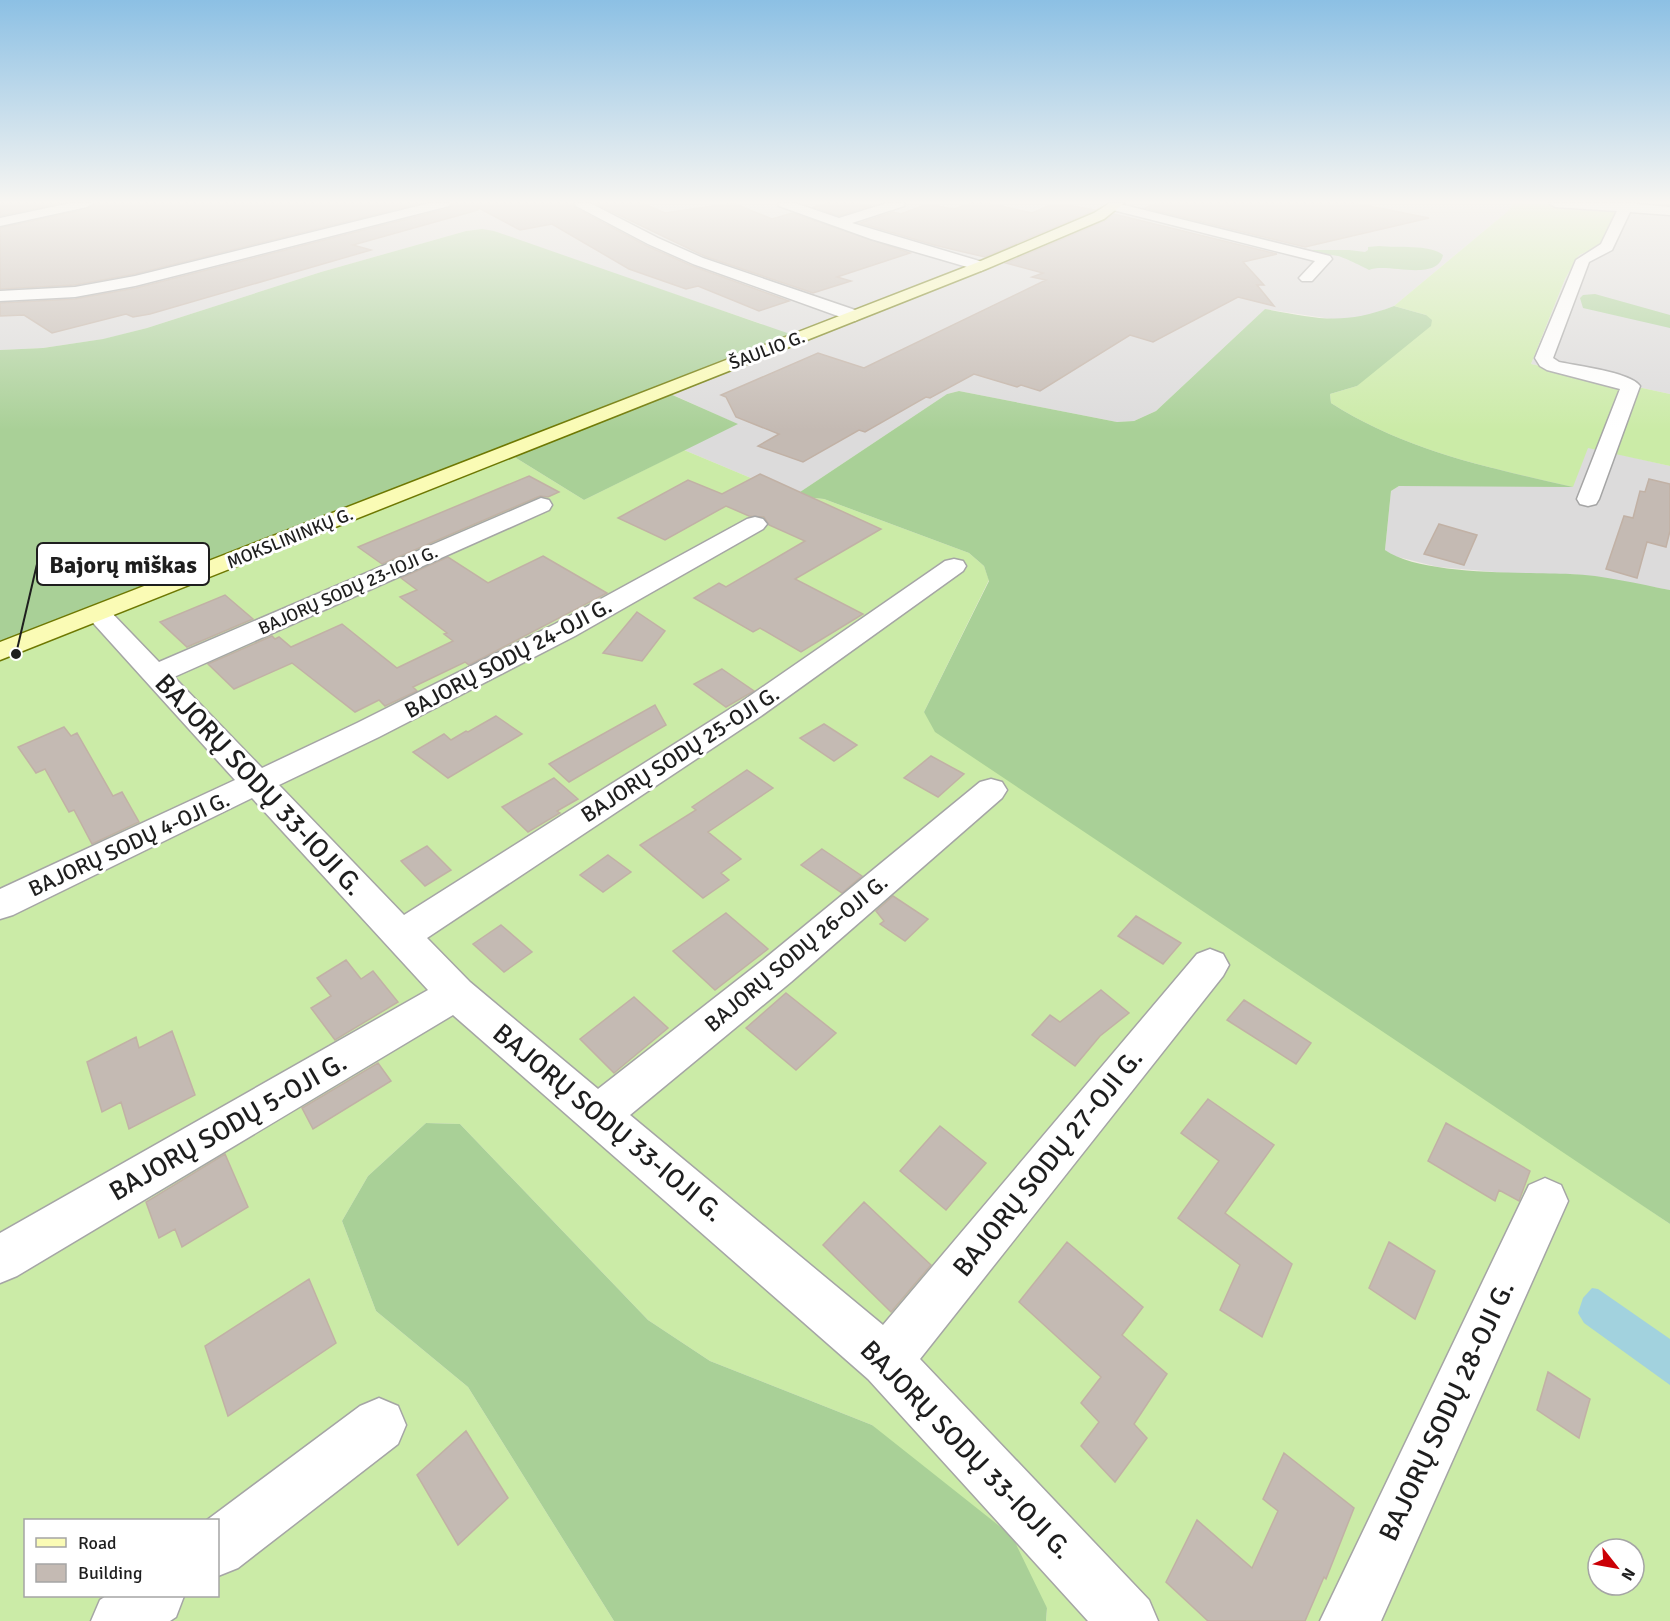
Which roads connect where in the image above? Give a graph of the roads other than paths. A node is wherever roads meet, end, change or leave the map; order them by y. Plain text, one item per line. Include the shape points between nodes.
1 (144, 279) edge
2 (748, 279) edge
3 (949, 279) edge
4 (1576, 279) edge
5 (0, 296) edge
6 (855, 316) junction
7 (479, 462) joint
8 (1588, 499) dead end
9 (541, 505) dead end
10 (755, 524) dead end
11 (954, 566) dead end
12 (98, 614) junction
13 (0, 652) edge
14 (156, 674) junction
15 (257, 784) junction
16 (991, 790) dead end
17 (0, 905) edge
18 (401, 936) junction
19 (1210, 965) dead end
20 (456, 994) junction
21 (599, 1114) junction
22 (1545, 1201) dead end
23 (0, 1259) edge
24 (886, 1361) junction
25 (379, 1425) dead end
26 (219, 1547) edge
27 (154, 1597) edge
28 (122, 1621) edge
29 (1128, 1621) edge
30 (1350, 1621) edge

1 - 5 street via 59,294
2 - 6 street
3 - 6 street, ŠAULIO G.
4 - 8 street via 1544,358 1553,366 1629,386
6 - 7 street, ŠAULIO G.
7 - 12 street, MOKSLININKŲ G.
9 - 14 street, BAJORŲ SODŲ 23-IOJI G.
10 - 15 street, BAJORŲ SODŲ 24-OJI G. via 566,630
11 - 18 street, BAJORŲ SODŲ 25-OJI G. via 751,709
12 - 13 street, MOKSLININKŲ G.
12 - 14 street, BAJORŲ SODŲ 33-IOJI G.
14 - 15 street, BAJORŲ SODŲ 33-IOJI G.
15 - 17 street, BAJORŲ SODŲ 4-OJI G.
15 - 18 street, BAJORŲ SODŲ 33-IOJI G.
16 - 21 street, BAJORŲ SODŲ 26-OJI G.
18 - 20 street, BAJORŲ SODŲ 33-IOJI G.
19 - 24 street, BAJORŲ SODŲ 27-OJI G.
20 - 21 street, BAJORŲ SODŲ 33-IOJI G.
20 - 23 street, BAJORŲ SODŲ 5-OJI G.
21 - 24 street, BAJORŲ SODŲ 33-IOJI G.
22 - 30 street, BAJORŲ SODŲ 28-OJI G.
24 - 29 street, BAJORŲ SODŲ 33-IOJI G.
25 - 26 street
27 - 28 street

